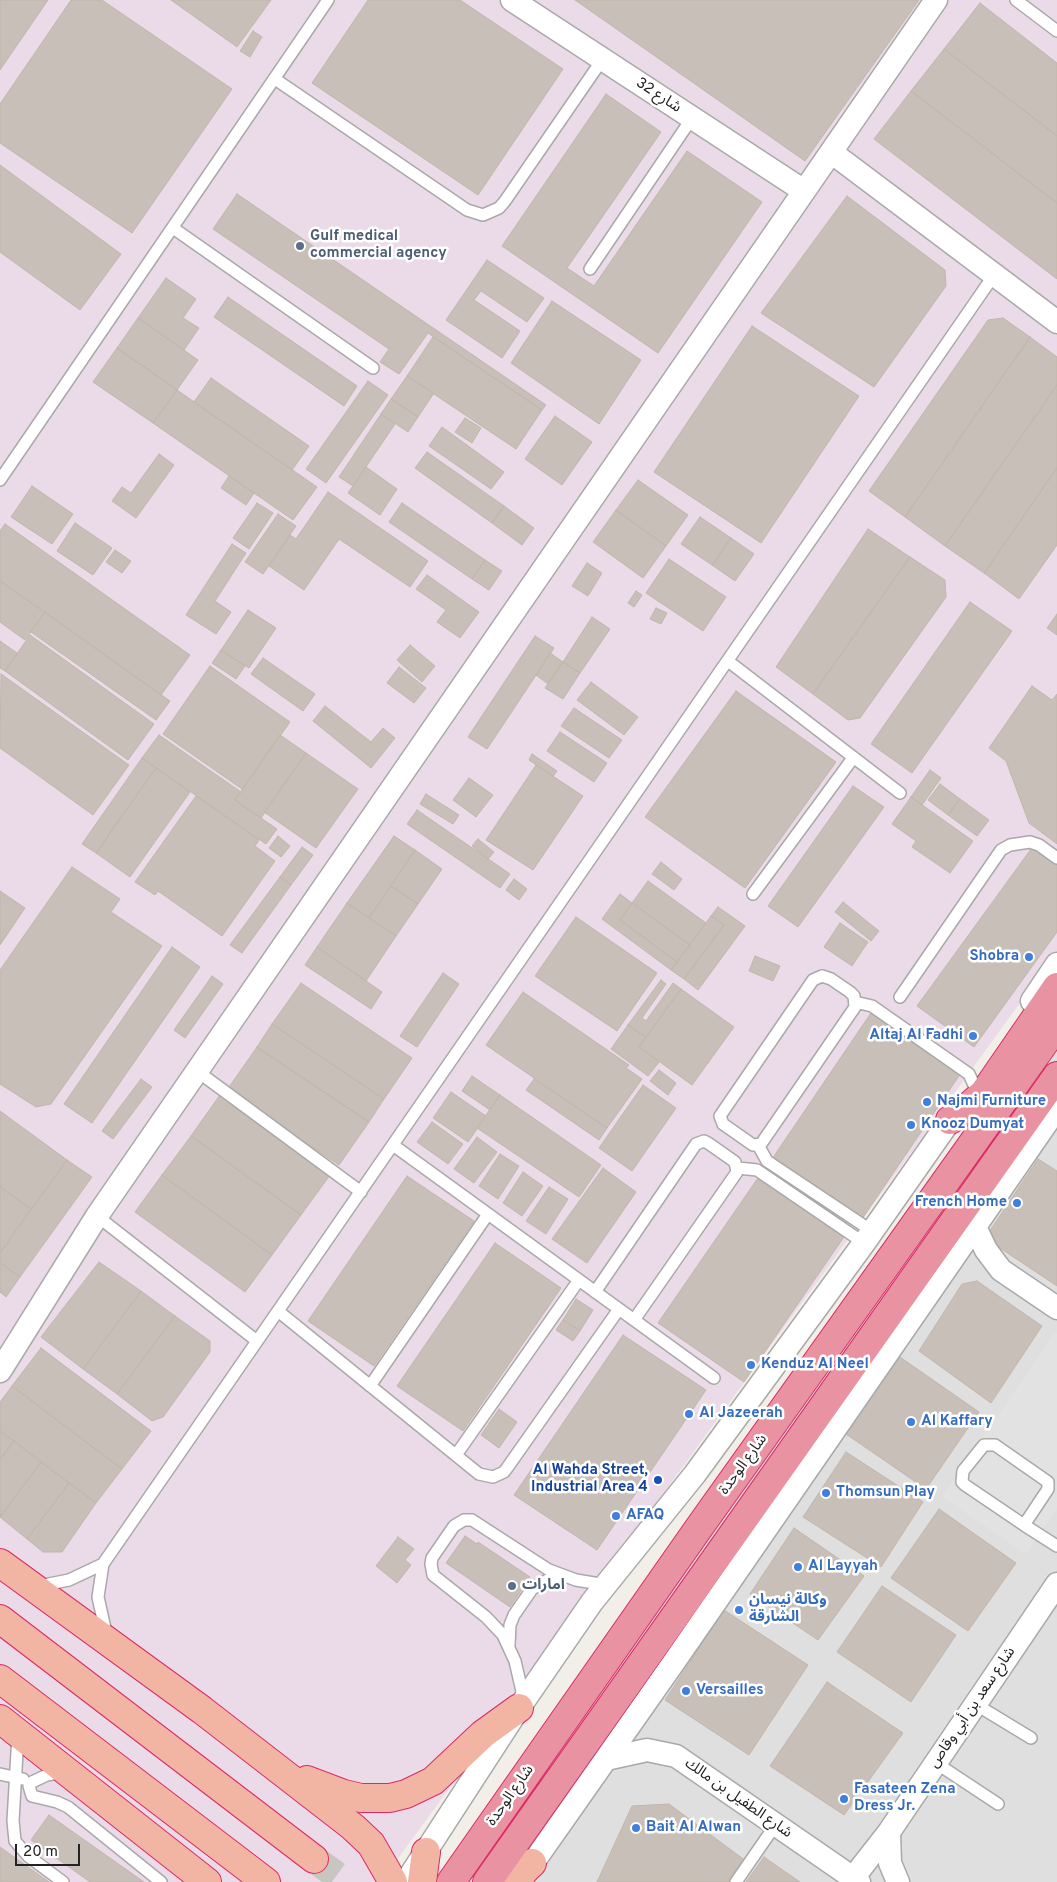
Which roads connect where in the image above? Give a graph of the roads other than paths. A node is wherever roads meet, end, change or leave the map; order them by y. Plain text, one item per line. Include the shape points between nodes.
1 (328, 0) edge
2 (512, 0) edge
3 (936, 0) edge
4 (1016, 0) edge
5 (1057, 31) edge
6 (602, 60) junction
7 (275, 79) junction
8 (692, 118) junction
9 (831, 152) junction
10 (804, 191) junction
11 (173, 228) junction
12 (590, 269) dead end
13 (994, 275) junction
14 (1057, 322) edge
15 (372, 368) dead end
16 (0, 480) edge
17 (728, 661) junction
18 (853, 758) junction
19 (900, 793) dead end
20 (1057, 858) edge
21 (753, 894) dead end
22 (1057, 964) edge
23 (1057, 987) edge
24 (900, 997) dead end
25 (855, 1002) junction
26 (1057, 1025) edge
27 (197, 1071) junction
28 (1057, 1076) edge
29 (974, 1084) junction
30 (1057, 1108) edge
31 (950, 1120) junction
32 (394, 1145) junction
33 (758, 1145) junction
34 (738, 1168) junction
35 (361, 1192) junction
36 (488, 1214) junction
37 (97, 1216) junction
38 (975, 1227) junction
39 (868, 1237) junction
40 (579, 1280) junction
41 (595, 1292) junction
42 (1057, 1308) edge
43 (619, 1309) junction
44 (278, 1311) junction
45 (634, 1320) junction
46 (257, 1341) junction
47 (0, 1371) edge
48 (714, 1378) dead end
49 (370, 1386) junction
50 (456, 1455) junction
51 (1024, 1524) junction
52 (1057, 1546) edge
53 (0, 1563) edge
54 (103, 1564) junction
55 (562, 1576) junction
56 (1057, 1584) edge
57 (606, 1585) junction
58 (33, 1587) junction
59 (0, 1619) edge
60 (111, 1645) junction
61 (510, 1647) junction
62 (0, 1678) edge
63 (522, 1704) junction
64 (975, 1704) junction
65 (9, 1726) edge
66 (1031, 1738) dead end
67 (606, 1759) junction
68 (936, 1763) junction
69 (282, 1770) junction
70 (67, 1771) junction
71 (0, 1774) edge
72 (15, 1778) junction
73 (32, 1782) junction
74 (998, 1804) dead end
75 (776, 1824) junction
76 (889, 1832) junction
77 (426, 1852) junction
78 (314, 1859) tunnel mouth
79 (387, 1876) edge
80 (527, 1876) edge
81 (202, 1880) edge
82 (856, 1880) edge
83 (63, 1882) edge
84 (161, 1882) edge
85 (266, 1882) edge
86 (406, 1882) edge
87 (422, 1882) edge
88 (452, 1882) edge
89 (487, 1882) edge
90 (512, 1882) edge
91 (736, 1882) edge
92 (898, 1882) edge

1 - 7 lane
2 - 6 street, شارع 32
3 - 9 street
4 - 5 lane
6 - 7 lane via 505,201 499,208 483,214 467,210
6 - 8 street, شارع 32
7 - 11 lane
8 - 10 street, شارع 32
8 - 12 lane
9 - 10 street
9 - 13 street
10 - 27 street
11 - 15 lane
11 - 16 lane
13 - 14 street
13 - 17 lane
17 - 18 lane
17 - 32 lane
18 - 19 lane
18 - 21 lane
20 - 24 lane via 1030,842 1010,844 1001,850
22 - 29 street
23 - 31 highway via 984,1093
25 - 29 lane via 872,1006 969,1074
25 - 33 lane via 852,1012
25 - 33 lane via 850,992 831,979 822,976 813,980 722,1112 722,1124 753,1145
26 - 88 highway, شارع الوحدة via 698,1529
27 - 35 lane
27 - 37 street
28 - 89 highway, شارع الوحدة
29 - 31 street
30 - 38 street
31 - 39 street
32 - 35 lane
32 - 36 lane
33 - 39 lane via 766,1161
34 - 39 lane via 757,1170
34 - 41 lane via 735,1162 708,1143 696,1144
34 - 45 lane
35 - 44 lane
36 - 40 lane
36 - 49 lane
37 - 46 lane
37 - 47 street
38 - 42 street via 1001,1270
38 - 67 street
39 - 57 street via 700,1468
40 - 41 lane
40 - 50 lane
41 - 43 lane
43 - 45 lane
43 - 50 lane via 504,1472 486,1477
44 - 46 lane
44 - 49 lane
45 - 48 lane
46 - 54 lane
49 - 50 lane
51 - 51 lane via 962,1482 963,1471 984,1445 995,1445 1048,1482 1048,1489
51 - 52 lane
53 - 58 highway
54 - 58 lane via 69,1580
54 - 60 lane via 98,1597 104,1630
55 - 57 lane
55 - 61 lane via 551,1578 532,1589 514,1615 508,1636
55 - 61 lane via 535,1563 478,1523 464,1520 454,1526 432,1558 433,1575 486,1618
56 - 64 street, شارع سعد بن أبي وقاص
57 - 63 street
58 - 60 highway
59 - 78 highway
60 - 69 highway
61 - 63 lane
62 - 85 highway
63 - 69 highway via 483,1734 433,1781 406,1794 390,1798 361,1798
63 - 77 street
64 - 66 lane
64 - 68 street, شارع سعد بن أبي وقاص
65 - 70 highway
65 - 72 lane
67 - 75 street, شارع الطفيل بن مالك via 647,1750 676,1756
67 - 80 street
68 - 74 lane
68 - 76 street, شارع سعد بن أبي وقاص
69 - 79 highway via 365,1837
70 - 73 lane
70 - 81 highway
71 - 72 lane
72 - 73 lane
72 - 83 lane via 15,1841 28,1856
73 - 84 lane via 29,1786 32,1796 68,1807
75 - 82 street, شارع الطفيل بن مالك
75 - 91 lane
76 - 82 street, شارع سعد بن أبي وقاص
76 - 92 street via 890,1863
77 - 86 street
77 - 87 highway
80 - 90 highway

